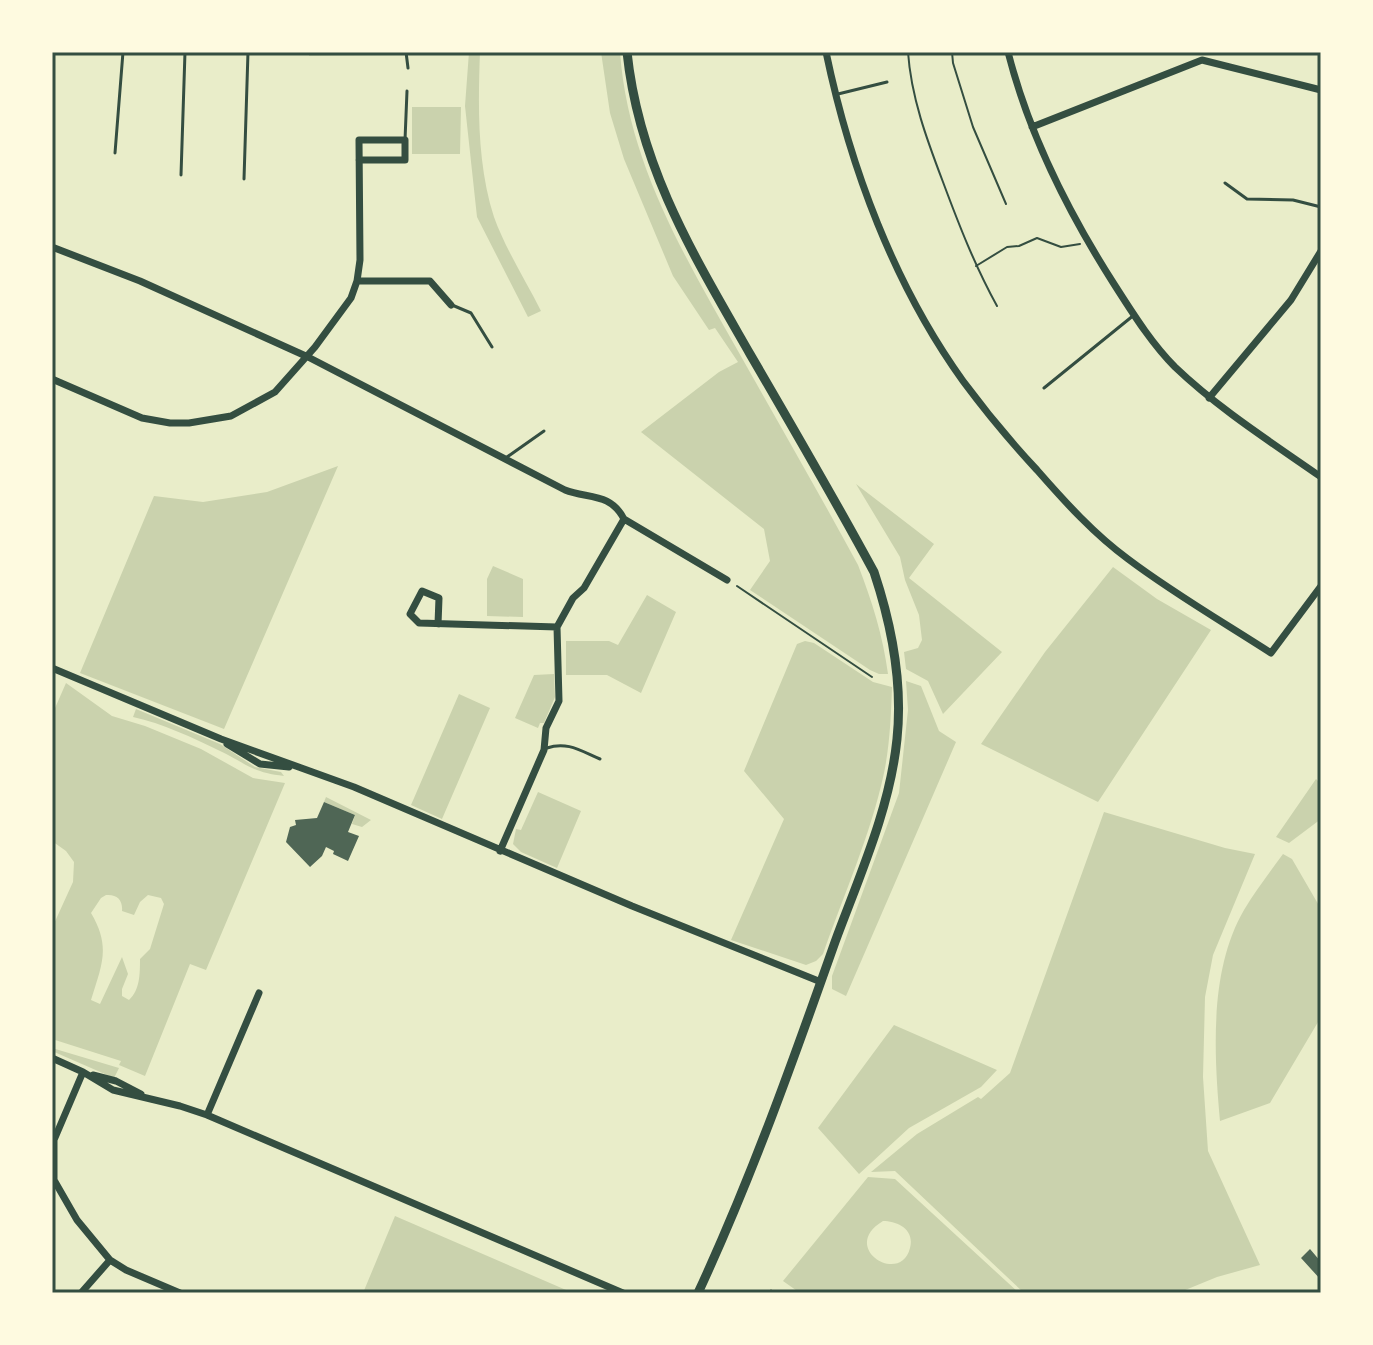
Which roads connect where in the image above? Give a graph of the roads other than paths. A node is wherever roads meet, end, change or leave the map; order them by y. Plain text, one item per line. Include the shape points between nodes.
1 (123, 52) edge
2 (185, 52) edge
3 (248, 52) edge
4 (406, 52) edge
5 (627, 52) edge
6 (826, 52) edge
7 (1008, 52) edge
8 (1202, 56) edge
9 (408, 68) dead end
10 (887, 82) dead end
11 (1321, 90) edge
12 (407, 91) dead end
13 (835, 94) junction
14 (1032, 127) junction
15 (405, 140) junction
16 (115, 153) dead end
17 (359, 160) junction
18 (181, 175) dead end
19 (244, 179) dead end
20 (1225, 183) dead end
21 (1321, 207) edge
22 (52, 247) edge
23 (1321, 251) edge
24 (357, 281) junction
25 (451, 305) joint
26 (1134, 315) junction
27 (492, 347) dead end
28 (308, 357) junction
29 (52, 379) edge
30 (1044, 388) dead end
31 (1209, 398) junction
32 (544, 431) dead end
33 (505, 459) junction
34 (1321, 477) edge
35 (624, 519) junction
36 (727, 580) road end
37 (1321, 586) edge
38 (438, 624) junction
39 (557, 627) junction
40 (52, 668) edge
41 (544, 750) junction
42 (600, 759) dead end
43 (500, 851) junction
44 (821, 982) junction
45 (259, 993) dead end
46 (52, 1058) edge
47 (83, 1072) junction
48 (207, 1115) junction
49 (110, 1260) junction
50 (81, 1293) edge
51 (180, 1293) edge
52 (623, 1293) edge
53 (698, 1293) edge

1 - 16 lane
2 - 18 lane
3 - 19 lane
4 - 9 lane
5 - 44 street via 634,106 677,223 874,572 896,652 899,719 892,772
6 - 13 street
7 - 14 street
8 - 11 street
8 - 14 street
10 - 13 lane
12 - 15 lane
13 - 37 street via 858,173 924,318 963,381 1072,509 1126,558 1271,653
14 - 26 street via 1053,178
15 - 17 street via 405,160
15 - 17 street via 359,140
17 - 24 street
20 - 21 lane via 1247,199
22 - 28 street
23 - 31 street via 1277,319
24 - 25 street via 430,281
24 - 28 street via 351,298
25 - 27 lane via 471,313
26 - 30 lane
26 - 31 street
28 - 29 street via 275,392 231,416 189,423 142,418
28 - 33 street
31 - 34 street
32 - 33 lane
33 - 35 street via 572,493 589,493 618,509
35 - 36 street
35 - 39 street
38 - 38 street via 419,623 410,614 422,591 439,598
38 - 39 street
39 - 41 street via 559,701 546,728
40 - 43 street via 221,739 260,764 295,767 354,787
41 - 42 lane via 568,745
41 - 43 street
43 - 44 street
44 - 53 street via 759,1153
45 - 48 street
46 - 47 street
47 - 48 street
47 - 49 street via 54,1140 54,1180
48 - 52 street
49 - 50 street
49 - 51 street

